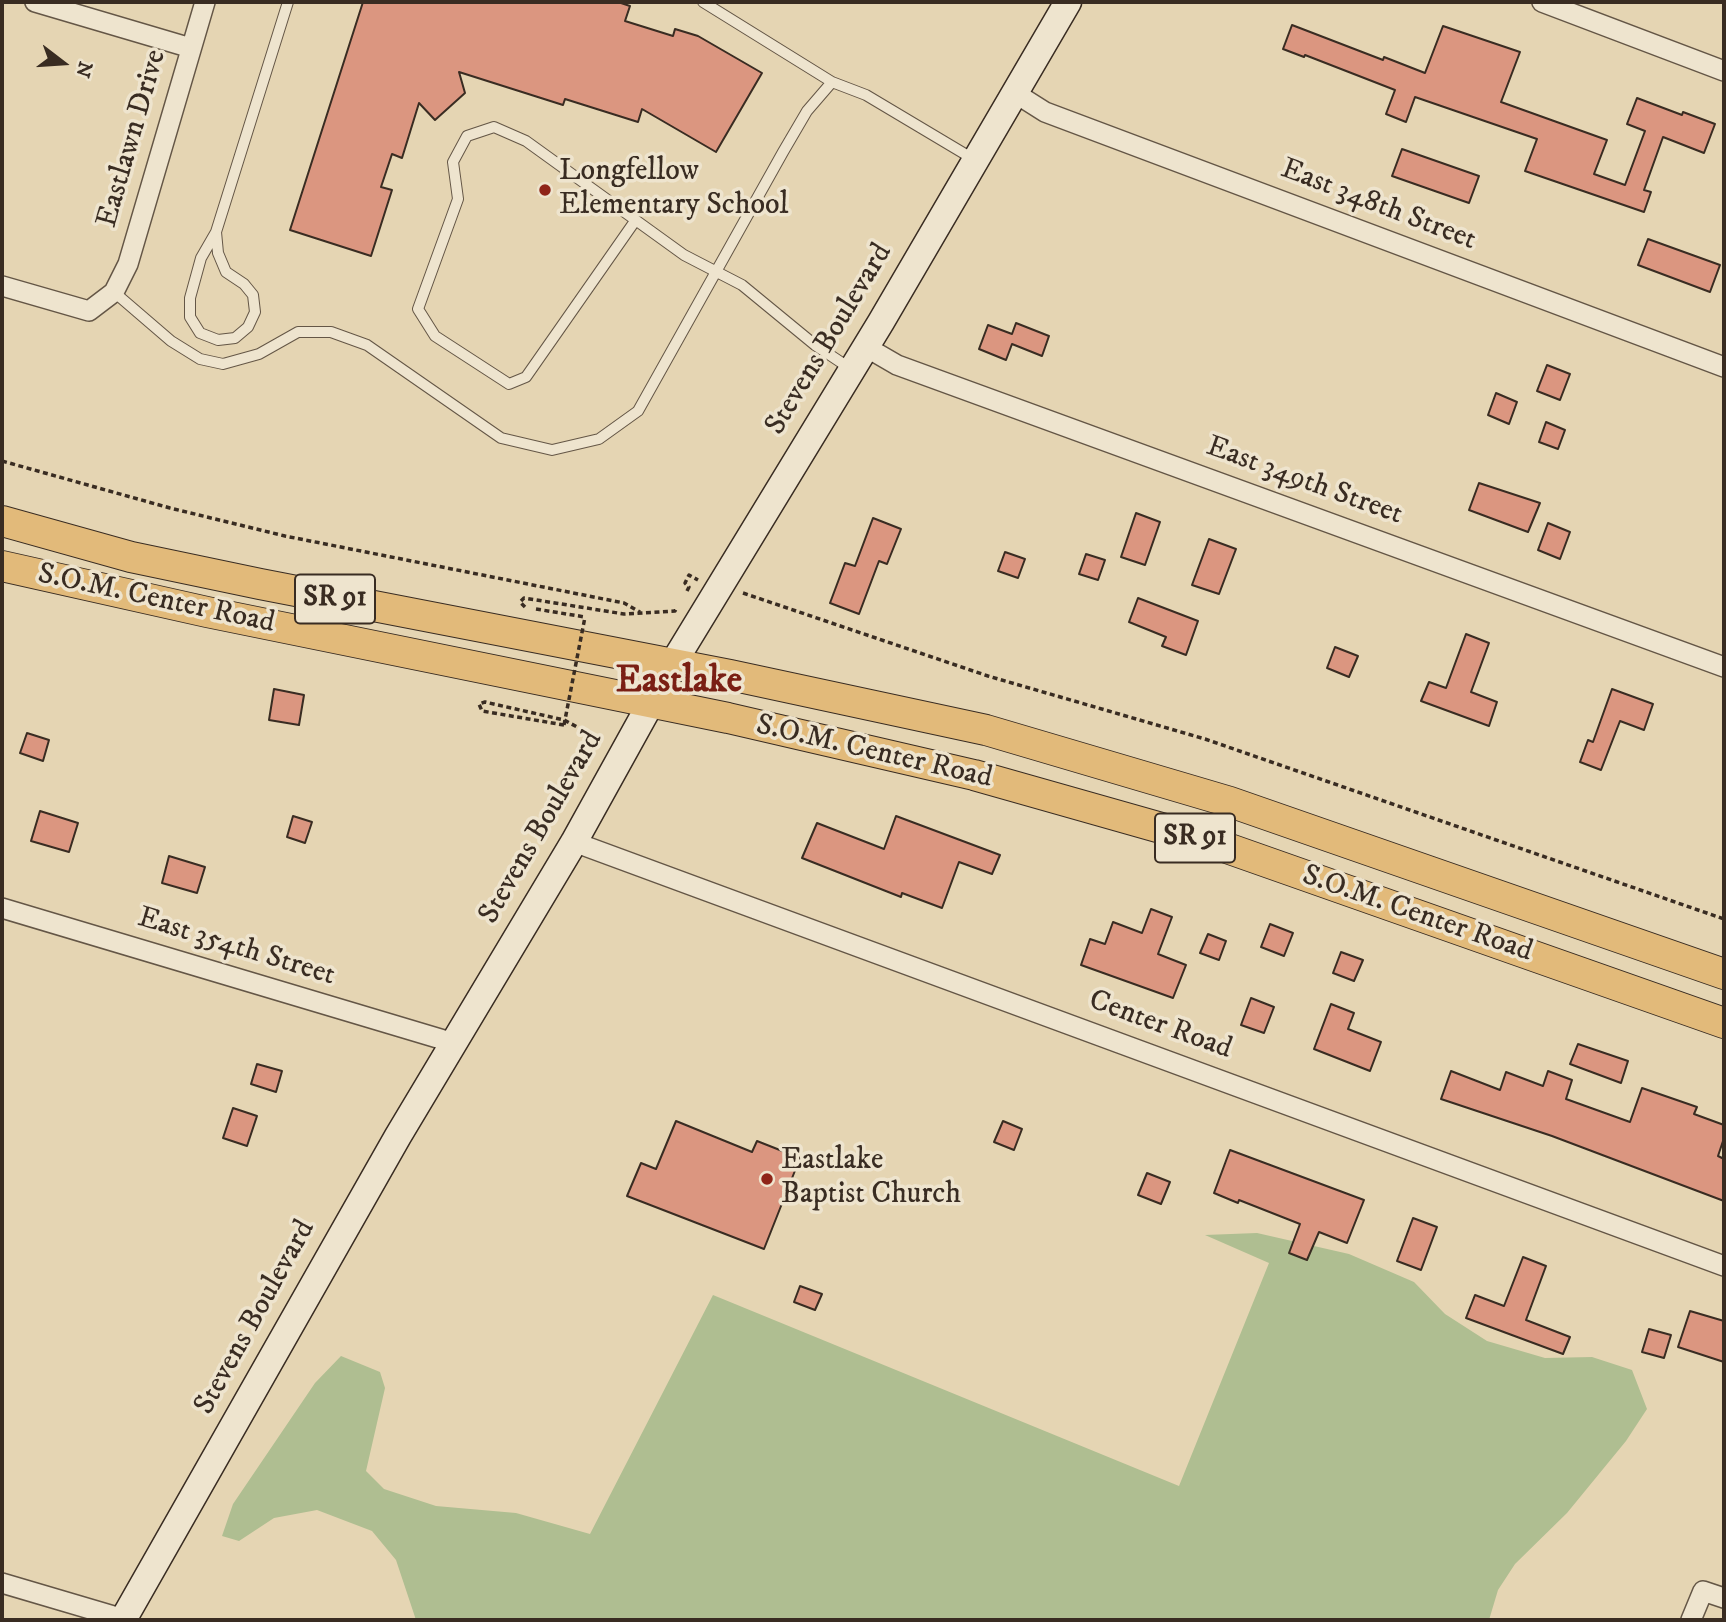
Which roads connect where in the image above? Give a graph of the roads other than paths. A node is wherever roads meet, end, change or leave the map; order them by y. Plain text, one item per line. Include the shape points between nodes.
1 (35, 2) edge
2 (205, 2) edge
3 (288, 2) edge
4 (703, 2) edge
5 (1068, 2) edge
6 (1542, 2) edge
7 (191, 48) junction
8 (1724, 71) edge
9 (832, 82) junction
10 (1015, 93) junction
11 (976, 160) junction
12 (635, 221) junction
13 (216, 232) junction
14 (716, 271) junction
15 (2, 286) edge
16 (114, 292) junction
17 (866, 347) junction
18 (1724, 367) edge
19 (851, 370) junction
20 (2, 521) edge
21 (2, 566) edge
22 (672, 665) junction
23 (1724, 667) edge
24 (651, 704) junction
25 (574, 842) junction
26 (2, 908) edge
27 (1724, 974) edge
28 (1724, 1023) edge
29 (454, 1043) junction
30 (1724, 1266) edge
31 (2, 1583) edge
32 (1724, 1598) edge
33 (124, 1620) edge
34 (1691, 1620) edge

1 - 7 street
2 - 7 street, Eastlawn Drive
3 - 13 lane
4 - 9 lane
5 - 10 street, Stevens Boulevard
6 - 8 street
7 - 16 street, Eastlawn Drive via 128,264
9 - 11 lane via 866,95
9 - 14 lane via 807,111
10 - 11 street, Stevens Boulevard
10 - 18 street, East 348th Street via 1045,112
11 - 17 street, Stevens Boulevard
12 - 12 lane via 526,141 494,127 467,136 453,162 458,199 418,309 435,336 509,384 526,377
12 - 14 lane
13 - 13 lane via 201,258 190,317 200,333 218,340 234,338 248,327 255,312 253,295 226,272
14 - 16 lane via 638,411 599,439 552,450 501,438 367,345 331,331 298,332 259,354 223,364 200,359 171,341
14 - 19 lane via 742,285
15 - 16 street via 89,311
17 - 19 street, Stevens Boulevard
17 - 23 street, East 349th Street via 897,365
19 - 22 street, Stevens Boulevard
20 - 22 main road, S.O.M. Center Road / SR 91 via 170,565
21 - 24 main road, S.O.M. Center Road / SR 91
22 - 24 street, Stevens Boulevard
22 - 27 main road, S.O.M. Center Road / SR 91 via 986,730 1230,802
24 - 25 street, Stevens Boulevard
24 - 28 main road, S.O.M. Center Road / SR 91 via 974,775 1207,841
25 - 29 street, Stevens Boulevard
25 - 30 street, Center Road
26 - 29 street, East 354th Street
29 - 33 street, Stevens Boulevard
31 - 33 street
32 - 34 street via 1703,1591

